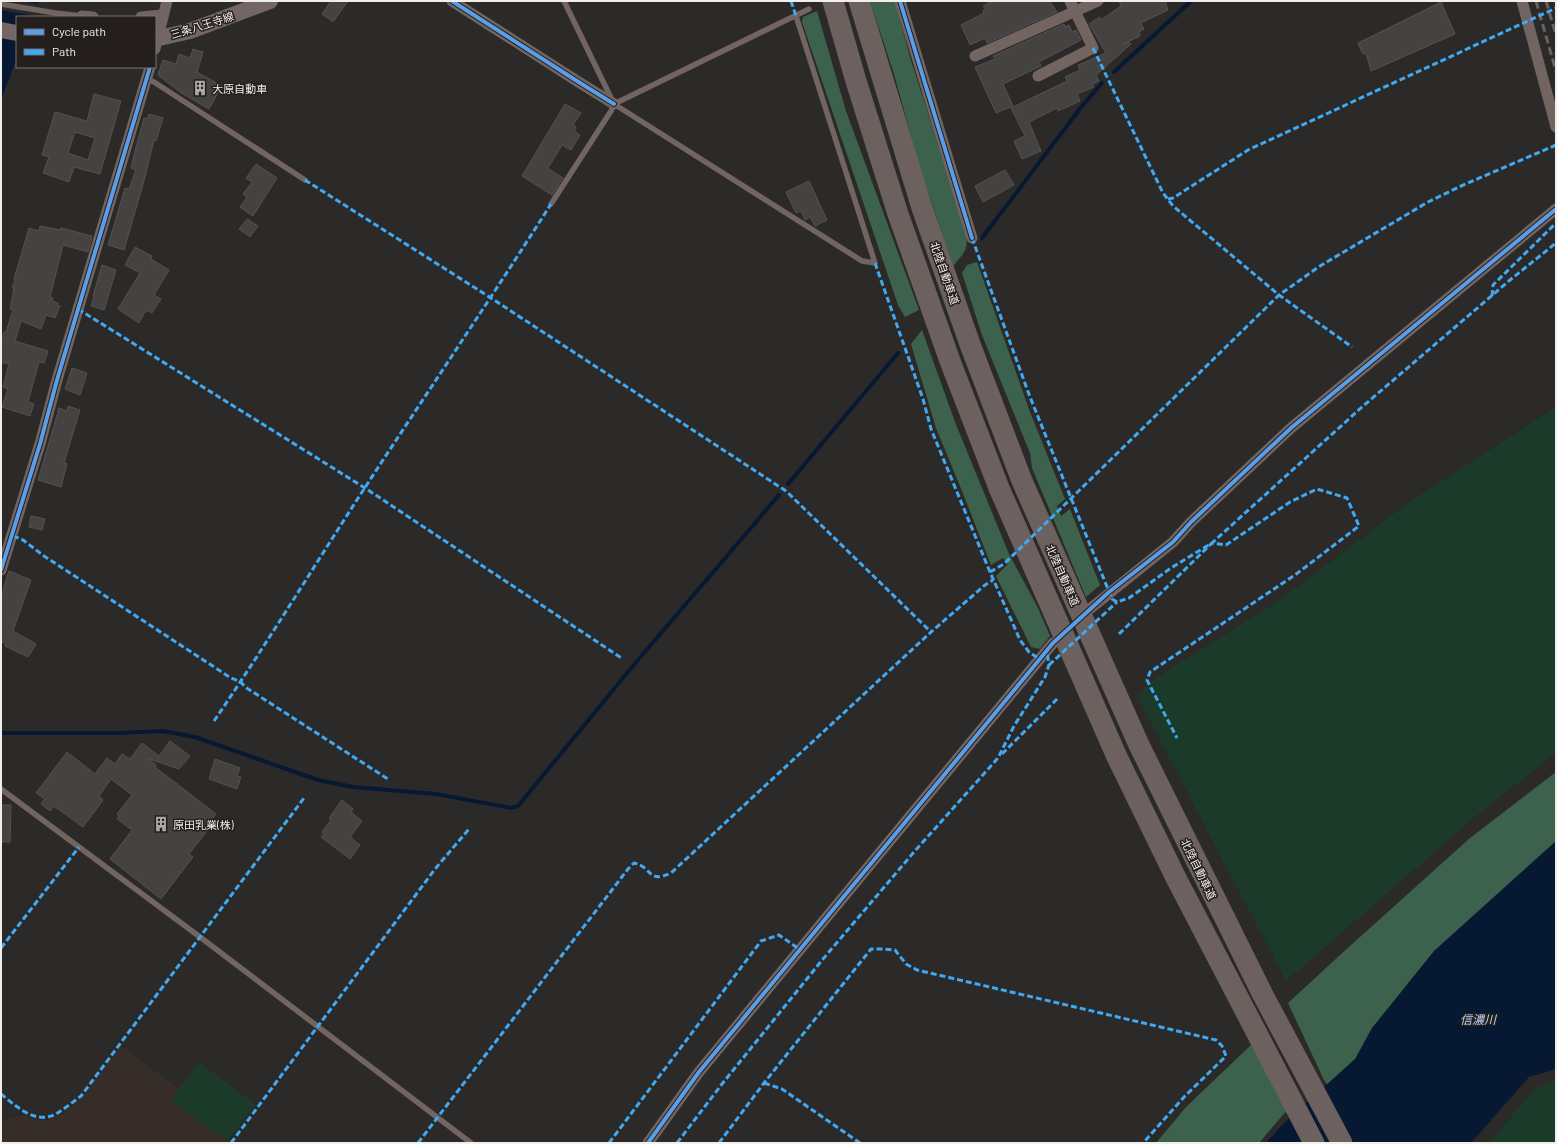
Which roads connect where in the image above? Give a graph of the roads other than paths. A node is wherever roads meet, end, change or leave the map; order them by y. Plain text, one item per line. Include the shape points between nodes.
1 (167, 1) edge
2 (270, 1) edge
3 (452, 1) edge
4 (564, 1) edge
5 (833, 1) edge
6 (859, 1) edge
7 (900, 1) edge
8 (1070, 1) edge
9 (1098, 1) edge
10 (1522, 1) edge
11 (1, 4) edge
12 (809, 9) dead end
13 (1075, 12) junction
14 (162, 15) junction
15 (80, 16) edge
16 (152, 16) edge
17 (796, 16) junction
18 (1, 30) edge
19 (16, 33) edge
20 (156, 42) edge
21 (975, 56) dead end
22 (150, 68) edge
23 (1038, 76) dead end
24 (147, 79) junction
25 (614, 104) junction
26 (1556, 127) edge
27 (305, 180) dead end
28 (551, 204) dead end
29 (1556, 209) edge
30 (972, 238) dead end
31 (1, 570) edge
32 (1091, 608) dead end
33 (1053, 643) dead end
34 (1, 789) edge
35 (470, 1143) edge
36 (648, 1143) edge
37 (1314, 1143) edge
38 (1342, 1143) edge

1 - 14 street
2 - 20 main road, 三条八王寺線
3 - 25 street
4 - 25 lane
5 - 37 highway via 898,214 950,361 999,488 1086,687 1176,878
6 - 38 highway, 北陸自動車道 via 922,208 971,348 1022,481 1139,745 1263,995
7 - 30 street
8 - 13 street
9 - 13 street
10 - 26 street
11 - 15 lane
12 - 17 lane
13 - 21 street
13 - 23 street via 1093,48
14 - 16 street
14 - 20 street
17 - 25 lane
17 - 25 lane via 874,263 862,261
18 - 19 main road
22 - 24 street
24 - 27 lane
24 - 31 street
25 - 28 lane
29 - 32 street via 1291,428 1173,542
33 - 36 street via 698,1072
34 - 35 lane

